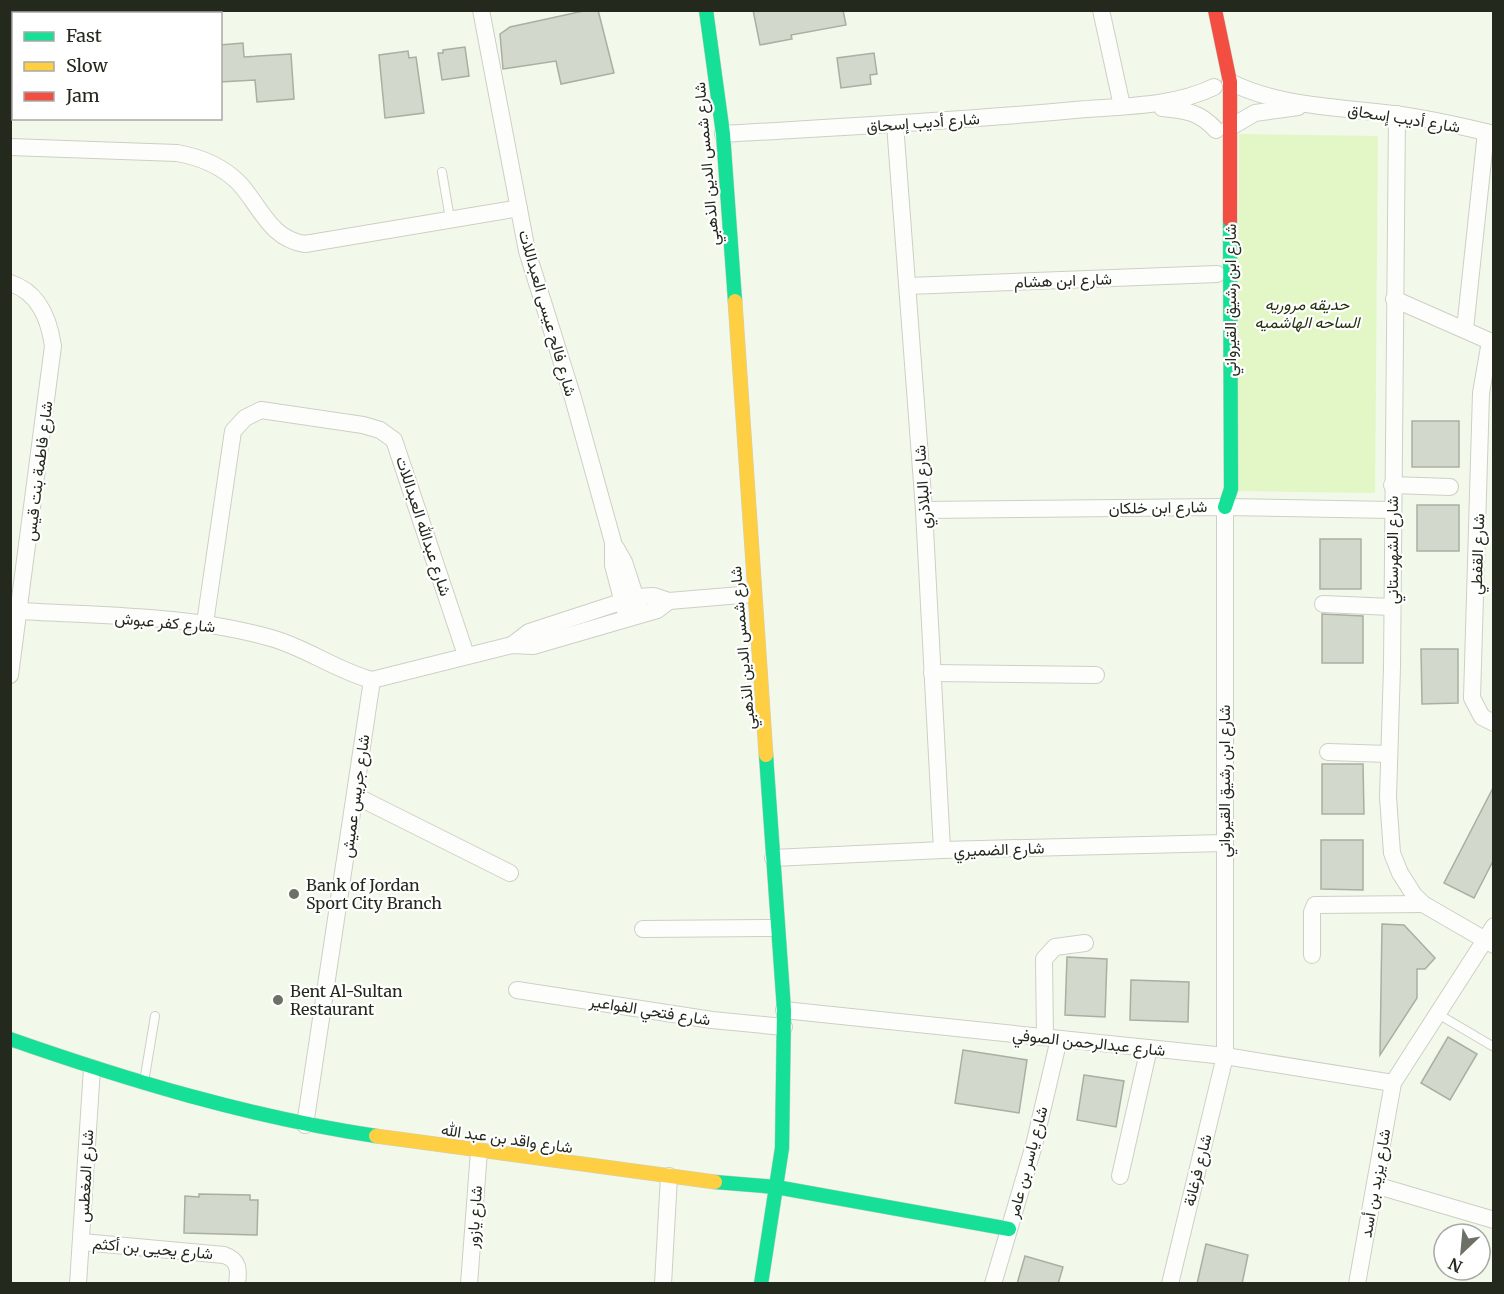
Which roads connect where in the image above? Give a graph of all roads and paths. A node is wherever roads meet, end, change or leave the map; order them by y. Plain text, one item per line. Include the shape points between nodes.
1 (481, 10) edge
2 (706, 10) edge
3 (1101, 10) edge
4 (1215, 10) edge
5 (1202, 21) dead end
6 (1219, 94) junction
7 (1314, 105) junction
8 (1122, 106) junction
9 (1397, 114) junction
10 (895, 124) junction
11 (1223, 129) junction
12 (1490, 133) edge
13 (723, 134) junction
14 (10, 147) edge
15 (442, 172) dead end
16 (519, 208) junction
17 (450, 219) junction
18 (1217, 274) junction
19 (10, 284) edge
20 (908, 286) junction
21 (1394, 299) junction
22 (1465, 329) junction
23 (1492, 342) edge
24 (1392, 485) junction
25 (1450, 487) dead end
26 (1225, 507) junction
27 (924, 510) junction
28 (1392, 510) junction
29 (753, 594) junction
30 (1323, 604) dead end
31 (1392, 606) junction
32 (632, 608) junction
33 (21, 611) junction
34 (205, 623) junction
35 (466, 655) junction
36 (932, 673) junction
37 (10, 675) edge
38 (1096, 675) dead end
39 (372, 680) junction
40 (1494, 723) edge
41 (1328, 753) dead end
42 (1389, 754) junction
43 (356, 796) junction
44 (1224, 843) junction
45 (942, 850) junction
46 (773, 858) junction
47 (510, 873) dead end
48 (1423, 904) junction
49 (776, 928) junction
50 (643, 930) dead end
51 (1491, 937) edge
52 (1085, 943) dead end
53 (1312, 955) dead end
54 (517, 990) dead end
55 (1438, 1014) junction
56 (155, 1017) dead end
57 (784, 1019) junction
58 (1052, 1038) junction
59 (10, 1039) edge
60 (1494, 1047) edge
61 (1149, 1048) junction
62 (1225, 1056) junction
63 (93, 1068) junction
64 (144, 1083) junction
65 (1393, 1083) junction
66 (305, 1125) junction
67 (479, 1151) junction
68 (669, 1176) junction
69 (1120, 1176) dead end
70 (1375, 1185) junction
71 (776, 1187) junction
72 (1494, 1220) edge
73 (1009, 1229) junction
74 (82, 1242) junction
75 (78, 1284) edge
76 (237, 1284) edge
77 (469, 1284) edge
78 (663, 1284) edge
79 (761, 1284) edge
80 (993, 1284) edge
81 (1170, 1284) edge
82 (1357, 1284) edge

1 - 16 street, شارع فالح عيسى العبداللات
2 - 13 street, شارع شمس الدين الذهبي
3 - 8 street
4 - 6 street
5 - 6 street
6 - 7 street, شارع أديب إسحاق via 1258,94
6 - 8 street, شارع أديب إسحاق
6 - 11 street
6 - 11 street
7 - 9 street, شارع أديب إسحاق
7 - 11 street, شارع أديب إسحاق via 1256,113
8 - 10 street, شارع أديب إسحاق
8 - 11 street, شارع أديب إسحاق via 1191,111
9 - 12 street, شارع أديب إسحاق
9 - 21 street, شارع الشهرستاني
10 - 13 street, شارع أديب إسحاق
10 - 20 street, شارع البلاذري
11 - 18 street, شارع ابن رشيق القيرواني
11 - 26 street, شارع ابن رشيق القيرواني via 1231,489
12 - 22 street
13 - 29 street, شارع شمس الدين الذهبي
14 - 17 street via 194,156 239,183 276,232 295,243 316,243
15 - 17 lane
16 - 17 street
16 - 32 street, شارع فالح عيسى العبداللات via 527,251 612,542 624,562
18 - 20 street, شارع ابن هشام
18 - 26 street, شارع ابن رشيق القيرواني via 1221,494
19 - 33 street, شارع فاطمة بنت قيس via 42,306 53,346
20 - 27 street, شارع البلاذري
21 - 22 street
21 - 24 street, شارع الشهرستاني
22 - 23 street
23 - 40 street, شارع القفطي via 1482,393 1472,698 1482,717
24 - 25 street
24 - 28 street, شارع الشهرستاني
26 - 27 street, شارع ابن خلكان
26 - 28 street, شارع ابن خلكان
26 - 44 street, شارع ابن رشيق القيرواني
27 - 36 street, شارع البلاذري
28 - 31 street, شارع الشهرستاني
29 - 32 street via 669,601 657,610
29 - 46 street, شارع شمس الدين الذهبي
30 - 31 street
31 - 42 street, شارع الشهرستاني
32 - 35 street via 533,646 512,645
33 - 34 street, شارع كفر عبوش
33 - 37 street, شارع فاطمة بنت قيس
34 - 35 street, شارع عبدالله العبداللات via 233,431 245,418 261,410 363,425 394,440
34 - 39 street, شارع كفر عبوش via 296,646
35 - 39 street
36 - 38 street
36 - 45 street, شارع البلاذري
39 - 43 street, شارع جريس عميش
41 - 42 street
42 - 48 street, شارع الشهرستاني via 1392,853 1400,873
43 - 47 street
43 - 66 street, شارع جريس عميش
44 - 45 street, شارع الضميري
44 - 62 street, شارع ابن رشيق القيرواني
45 - 46 street, شارع الضميري
46 - 49 street, شارع شمس الدين الذهبي
48 - 51 street, شارع الشهرستاني
48 - 53 street via 1315,906
49 - 50 street
49 - 57 street, شارع شمس الدين الذهبي
51 - 55 street
52 - 58 street, شارع ياسر بن عامر via 1054,947 1044,958
54 - 57 street, شارع فتحي الفواعير via 712,1020
55 - 60 lane
55 - 65 street
56 - 64 lane
57 - 58 street, شارع عبدالرحمن الصوفي
57 - 71 street, شارع شمس الدين الذهبي via 784,1109
58 - 61 street, شارع عبدالرحمن الصوفي
58 - 73 street, شارع ياسر بن عامر via 1034,1145
59 - 63 street, شارع واقد بن عبد الله
61 - 62 street, شارع عبدالرحمن الصوفي
61 - 69 street
62 - 65 street, شارع عبدالرحمن الصوفي
62 - 81 street, شارع فرغانة
63 - 64 street, شارع واقد بن عبد الله
63 - 74 street, شارع المغطس
64 - 66 street, شارع واقد بن عبد الله
65 - 70 street, شارع يزيد بن أسد
66 - 67 street, شارع واقد بن عبد الله
67 - 68 street, شارع واقد بن عبد الله
67 - 77 street, شارع يازور
68 - 71 street, شارع واقد بن عبد الله
68 - 78 street
70 - 72 street
70 - 82 street, شارع يزيد بن أسد
71 - 73 street, شارع واقد بن عبد الله
71 - 79 street, شارع شمس الدين الذهبي
73 - 80 street, شارع ياسر بن عامر
74 - 75 street, شارع المغطس
74 - 76 street, شارع يحيى بن أكثم via 224,1255 236,1262

